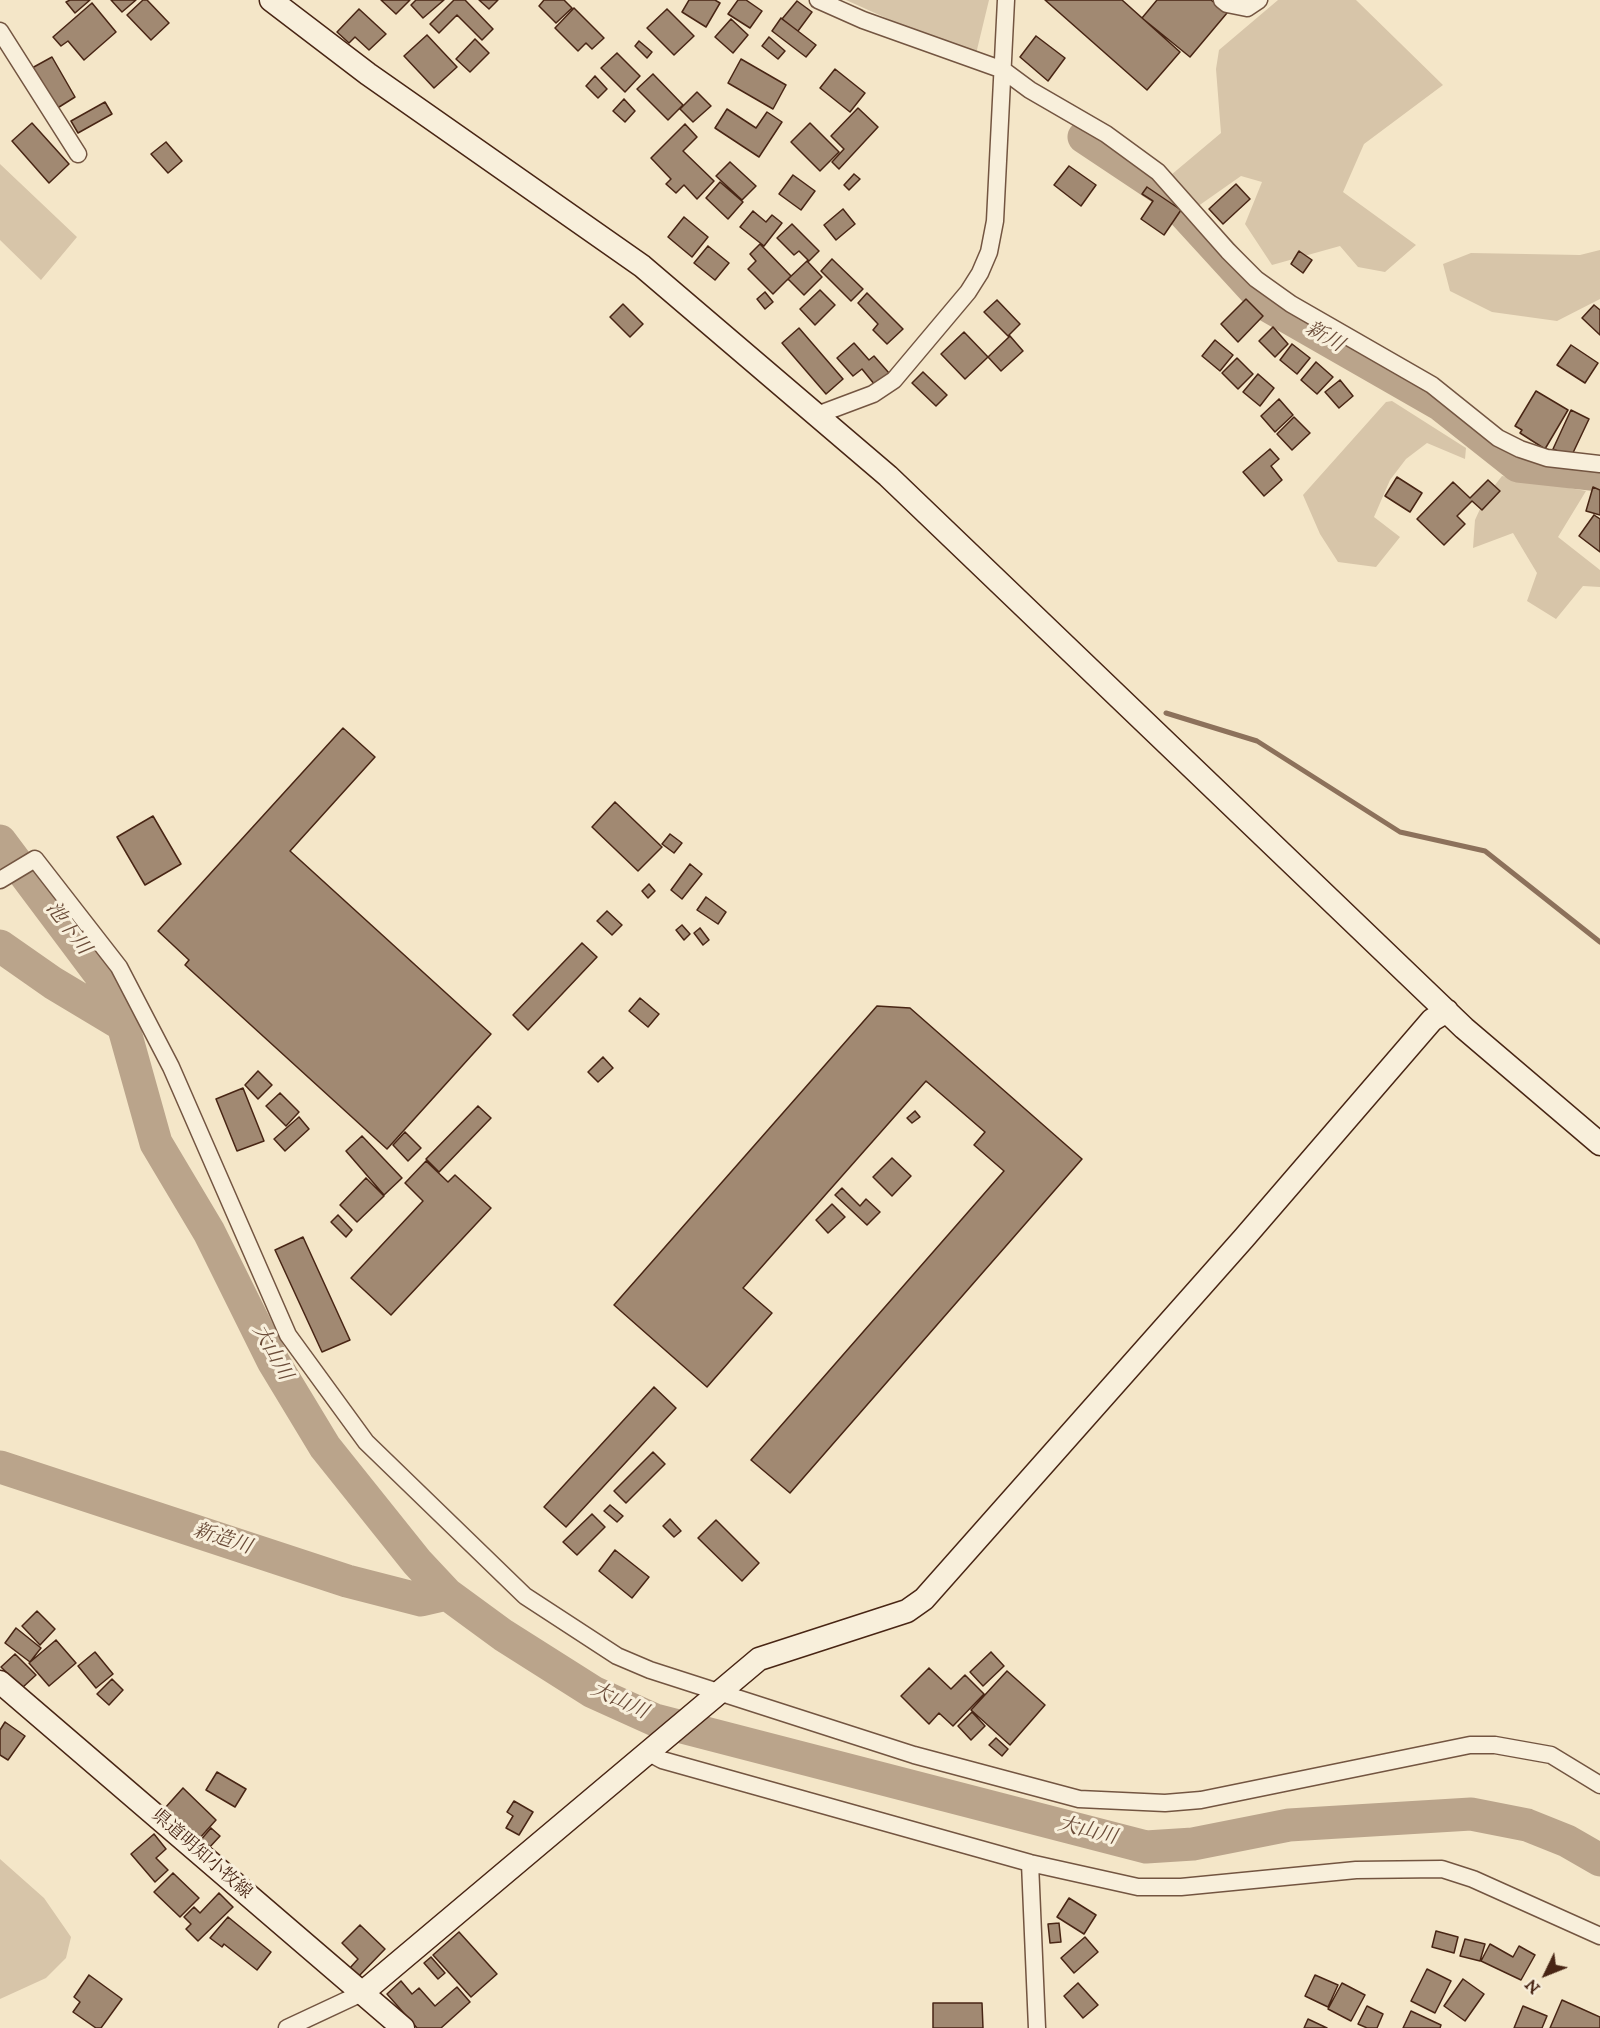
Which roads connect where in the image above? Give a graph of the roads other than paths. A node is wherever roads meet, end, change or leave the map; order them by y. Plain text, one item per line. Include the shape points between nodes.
1 (271, 0) edge
2 (818, 0) edge
3 (1006, 0) edge
4 (1222, 0) edge
5 (1259, 0) edge
6 (294, 8) edge
7 (0, 31) edge
8 (1003, 70) junction
9 (78, 154) dead end
10 (817, 415) junction
11 (1600, 464) edge
12 (0, 880) edge
13 (1447, 1011) junction
14 (1600, 1144) edge
15 (0, 1682) edge
16 (718, 1692) junction
17 (649, 1753) junction
18 (1600, 1785) edge
19 (1030, 1863) junction
20 (1600, 1936) edge
21 (362, 1993) junction
22 (287, 2028) edge
23 (403, 2028) edge
24 (1036, 2028) edge

1 - 6 street
2 - 8 street
3 - 8 street
4 - 5 street via 1247,8
6 - 10 street via 322,41 642,266
7 - 9 street
8 - 10 street via 995,221 980,273 894,380 873,394
8 - 11 street via 1106,134 1158,172 1228,251 1291,304 1432,385 1498,438 1547,458
10 - 13 street via 888,476
12 - 16 street via 35,859 119,967 171,1067 288,1335 366,1442 525,1596 616,1656
13 - 14 street
13 - 16 street via 1432,1020 1244,1239 924,1599 907,1611 759,1659
15 - 21 street, 県道明知小牧線
16 - 17 street
16 - 18 street via 914,1755 1079,1799 1165,1803 1201,1800 1470,1745 1495,1745 1551,1755
17 - 19 street via 662,1760
17 - 21 street
19 - 20 street via 1138,1887 1181,1887 1356,1870 1442,1869 1473,1878
19 - 24 street
21 - 22 street
21 - 23 street, 県道明知小牧線

